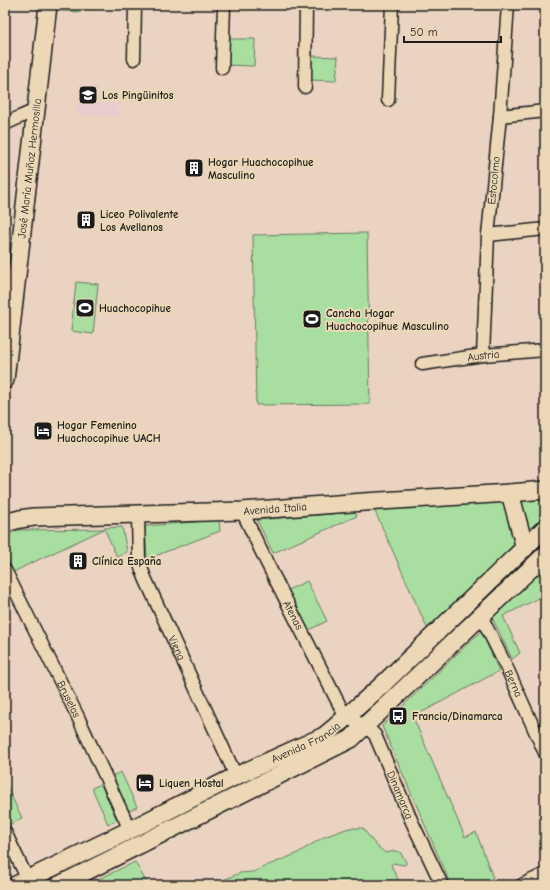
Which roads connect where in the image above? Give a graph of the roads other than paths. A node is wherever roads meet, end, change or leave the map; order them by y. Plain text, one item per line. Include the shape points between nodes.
1 (48, 5) edge
2 (135, 5) edge
3 (224, 5) edge
4 (306, 5) edge
5 (392, 5) edge
6 (508, 5) edge
7 (134, 59) dead end
8 (222, 68) dead end
9 (305, 87) dead end
10 (388, 100) dead end
11 (36, 110) junction
12 (545, 112) edge
13 (500, 116) junction
14 (5, 124) edge
15 (545, 229) edge
16 (488, 235) junction
17 (545, 350) edge
18 (484, 355) junction
19 (422, 364) dead end
20 (5, 380) edge
21 (545, 490) edge
22 (510, 494) junction
23 (242, 511) junction
24 (138, 515) junction
25 (5, 523) edge
26 (545, 528) edge
27 (525, 548) junction
28 (545, 555) edge
29 (5, 570) edge
30 (481, 616) junction
31 (346, 718) junction
32 (366, 726) junction
33 (545, 753) edge
34 (236, 776) junction
35 (130, 830) junction
36 (5, 832) edge
37 (545, 874) edge
38 (22, 882) edge
39 (59, 885) edge
40 (442, 885) edge
41 (522, 885) edge

1 - 11 main road, José María Muñoz Hermosilla
2 - 7 street
3 - 8 street
4 - 9 street
5 - 10 street
6 - 13 street, Estocolmo
11 - 14 street
11 - 20 main road, José María Muñoz Hermosilla
12 - 13 street
13 - 16 street, Estocolmo
15 - 16 street
16 - 18 street, Estocolmo
17 - 18 street, Austria
18 - 19 street, Austria
21 - 22 main road, Avenida Italia
22 - 23 main road, Avenida Italia
22 - 27 main road
23 - 24 main road, Avenida Italia
23 - 31 street, Atenas
24 - 25 main road, Avenida Italia via 34,517
24 - 34 street, Viena via 139,562
26 - 27 main road, Avenida Francia
27 - 31 main road, Avenida Francia
28 - 30 main road, Avenida Francia
29 - 35 street, Bruselas
30 - 32 main road, Avenida Francia
30 - 33 street, Berna
31 - 32 street
31 - 34 main road, Avenida Francia via 324,736
32 - 39 main road, Avenida Francia via 351,739
32 - 40 street, Dinamarca via 375,735
34 - 35 main road, Avenida Francia
35 - 38 main road, Avenida Francia
36 - 38 street
37 - 41 street

